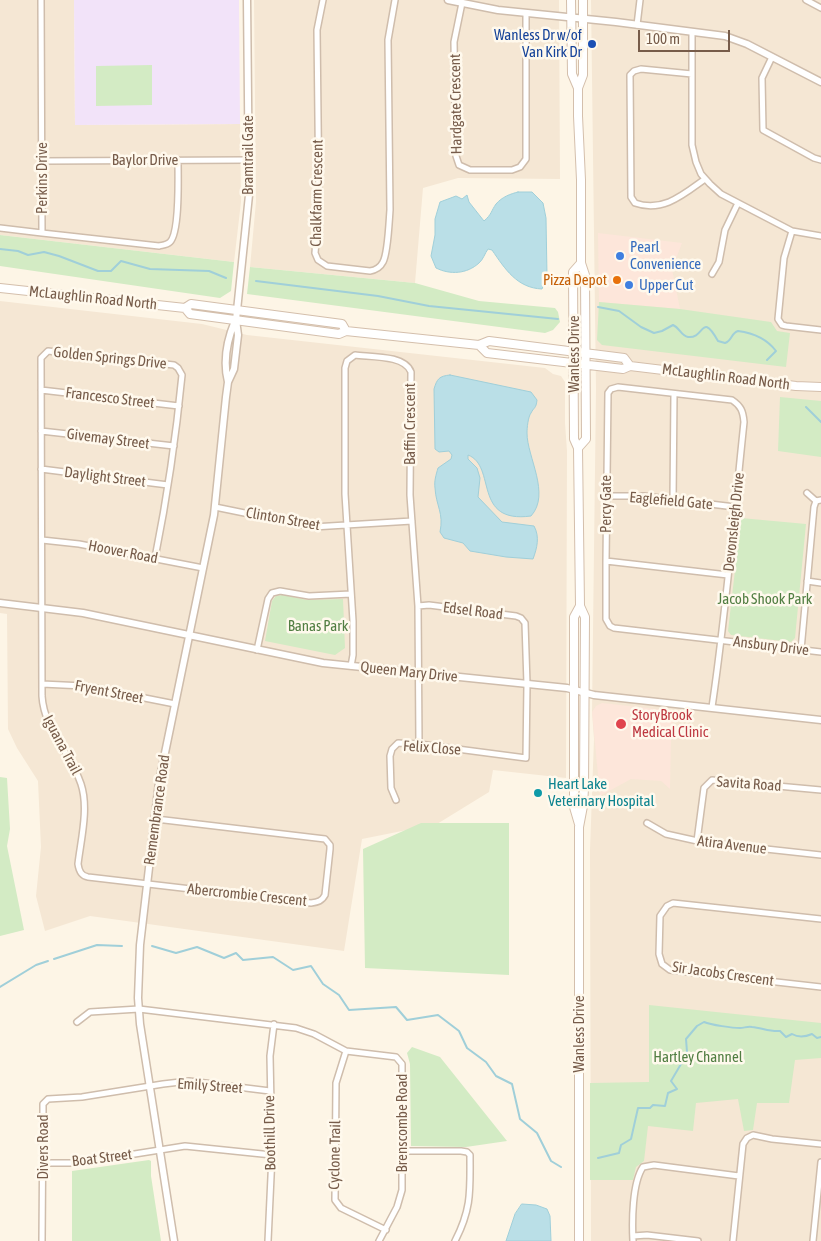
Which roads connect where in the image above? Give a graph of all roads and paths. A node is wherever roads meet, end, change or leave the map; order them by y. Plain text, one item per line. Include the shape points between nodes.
1 (41, 0) edge
2 (247, 0) edge
3 (323, 0) edge
4 (395, 0) edge
5 (448, 0) edge
6 (571, 0) edge
7 (583, 0) edge
8 (640, 0) edge
9 (806, 0) edge
10 (462, 3) junction
11 (821, 8) edge
12 (526, 13) junction
13 (572, 17) junction
14 (583, 18) junction
15 (637, 25) junction
16 (692, 32) junction
17 (772, 57) junction
18 (692, 74) junction
19 (821, 82) edge
20 (578, 88) junction
21 (178, 160) junction
22 (248, 160) junction
23 (821, 160) edge
24 (42, 161) junction
25 (705, 179) junction
26 (738, 203) junction
27 (0, 228) edge
28 (792, 231) junction
29 (42, 233) junction
30 (821, 236) edge
31 (581, 263) junction
32 (712, 274) dead end
33 (0, 288) edge
34 (185, 308) junction
35 (237, 310) junction
36 (236, 320) junction
37 (346, 330) junction
38 (821, 330) edge
39 (479, 344) junction
40 (574, 352) junction
41 (586, 353) junction
42 (574, 364) junction
43 (586, 365) junction
44 (630, 366) junction
45 (821, 387) edge
46 (41, 390) junction
47 (674, 394) junction
48 (179, 406) junction
49 (41, 431) junction
50 (174, 446) junction
51 (578, 448) junction
52 (41, 469) junction
53 (168, 484) junction
54 (806, 493) dead end
55 (606, 496) junction
56 (674, 500) junction
57 (818, 501) edge
58 (215, 506) junction
59 (735, 507) junction
60 (412, 520) junction
61 (346, 525) junction
62 (42, 540) junction
63 (155, 558) junction
64 (606, 561) junction
65 (203, 568) junction
66 (728, 575) junction
67 (807, 581) junction
68 (821, 583) edge
69 (352, 594) junction
70 (0, 604) edge
71 (418, 606) junction
72 (580, 606) junction
73 (41, 608) junction
74 (189, 636) junction
75 (720, 640) junction
76 (258, 650) junction
77 (801, 650) junction
78 (821, 652) edge
79 (351, 666) junction
80 (418, 674) junction
81 (42, 684) junction
82 (527, 684) junction
83 (574, 690) junction
84 (585, 693) junction
85 (175, 704) junction
86 (712, 707) junction
87 (821, 720) edge
88 (419, 744) junction
89 (821, 790) edge
90 (396, 800) dead end
91 (156, 819) junction
92 (647, 823) dead end
93 (579, 827) junction
94 (697, 841) junction
95 (821, 855) edge
96 (148, 883) junction
97 (821, 919) edge
98 (821, 987) edge
99 (139, 1009) junction
100 (77, 1022) dead end
101 (274, 1024) junction
102 (346, 1051) junction
103 (150, 1086) junction
104 (270, 1091) junction
105 (821, 1144) edge
106 (160, 1150) junction
107 (402, 1151) junction
108 (272, 1155) junction
109 (821, 1162) edge
110 (43, 1163) junction
111 (739, 1176) junction
112 (386, 1230) junction
113 (633, 1239) edge
114 (42, 1241) edge
115 (174, 1241) edge
116 (268, 1241) edge
117 (379, 1241) edge
118 (455, 1241) edge
119 (579, 1241) edge
120 (698, 1241) edge
121 (733, 1241) edge
122 (813, 1241) edge

1 - 24 street, Perkins Drive
2 - 22 street, Bramtrail Gate
3 - 4 street, Chalkfarm Crescent via 317,30 319,206 315,253 318,260 327,266 370,271 383,263 388,236 388,40
5 - 10 street
6 - 13 main road, Wanless Drive
7 - 14 main road, Wanless Drive
8 - 15 street
9 - 11 street
10 - 12 street
10 - 12 street, Hardgate Crescent via 454,42 456,156 459,165 470,170 512,170 520,167 526,159
12 - 13 street
13 - 14 street
13 - 20 main road, Wanless Drive via 572,74
14 - 15 street
14 - 20 main road, Wanless Drive via 583,75
15 - 16 street
16 - 17 street via 734,39
16 - 18 street
17 - 19 street
17 - 23 street via 762,78 763,130
18 - 25 street via 693,152
18 - 25 street via 641,70 630,75 631,197 642,205 663,205
20 - 31 main road, Wanless Drive
21 - 22 street, Baylor Drive
21 - 24 street, Baylor Drive
21 - 29 street, Perkins Drive via 174,236 166,245
22 - 35 street, Bramtrail Gate via 248,209
24 - 29 street, Perkins Drive
25 - 26 street
26 - 28 street
26 - 32 street via 725,230 719,262
27 - 29 street
28 - 30 street
28 - 38 street via 784,258 778,319 782,325
31 - 40 main road, Wanless Drive via 573,272
31 - 41 main road, Wanless Drive via 585,274
33 - 34 main road, McLaughlin Road North
34 - 35 main road, McLaughlin Road North via 191,304
34 - 36 main road, McLaughlin Road North via 190,314
35 - 36 street, Bramtrail Gate
35 - 37 main road, McLaughlin Road North via 342,324
36 - 37 main road, McLaughlin Road North via 339,334
36 - 58 street, Remembrance Road via 230,334 225,369 228,382
37 - 39 main road, McLaughlin Road North
39 - 40 main road, McLaughlin Road North via 488,341
39 - 42 main road, McLaughlin Road North via 487,353
40 - 41 main road, McLaughlin Road North
40 - 42 main road, Wanless Drive
41 - 43 main road, Wanless Drive
41 - 44 main road, McLaughlin Road North via 624,358
42 - 43 main road, McLaughlin Road North
42 - 51 main road, Wanless Drive via 574,438
43 - 44 main road, McLaughlin Road North via 623,369
43 - 51 main road, Wanless Drive via 586,439
44 - 45 main road, McLaughlin Road North
46 - 48 street, Francesco Street
46 - 48 street, Golden Springs Drive via 41,358 51,350 174,365 182,376
46 - 49 street, Golden Springs Drive
47 - 55 street, Percy Gate via 618,387 608,393
47 - 56 street
47 - 59 street, Devonsleigh Drive via 732,400 744,412
48 - 50 street, Golden Springs Drive
49 - 50 street, Givemay Street
49 - 52 street, Golden Springs Drive
50 - 53 street, Golden Springs Drive
51 - 72 main road, Wanless Drive
52 - 53 street, Daylight Street
52 - 62 street, Golden Springs Drive
53 - 63 street, Golden Springs Drive
54 - 57 street
55 - 56 street, Eaglefield Gate
55 - 64 street, Percy Gate
56 - 59 street, Eaglefield Gate
57 - 67 street
58 - 61 street, Clinton Street via 313,527
58 - 65 street, Remembrance Road
59 - 66 street, Devonsleigh Drive
60 - 61 street, Clinton Street
60 - 61 street, Baffin Crescent via 410,369 399,360 355,355 347,361 345,368
60 - 71 street, Baffin Crescent
61 - 69 street, Baffin Crescent
62 - 63 street, Hoover Road
62 - 73 street, Golden Springs Drive
63 - 65 street, Hoover Road
64 - 66 street
64 - 75 street, Percy Gate via 606,619 610,626
65 - 74 street, Remembrance Road
66 - 75 street, Devonsleigh Drive
67 - 68 street
67 - 77 street
69 - 76 street via 309,596 280,591 272,593
69 - 79 street, Baffin Crescent
70 - 73 street, Queen Mary Drive
71 - 80 street, Baffin Crescent
71 - 82 street, Edsel Road via 521,618 526,628
72 - 83 main road, Wanless Drive via 574,617
72 - 84 main road, Wanless Drive via 585,617
73 - 74 street, Queen Mary Drive via 83,613
73 - 81 street, Iguana Trail
74 - 76 street, Queen Mary Drive
74 - 85 street, Remembrance Road
75 - 77 street, Ansbury Drive
75 - 86 street, Devonsleigh Drive
76 - 79 street, Queen Mary Drive
77 - 78 street, Ansbury Drive
79 - 80 street, Queen Mary Drive
80 - 82 street, Queen Mary Drive
80 - 88 street, Baffin Crescent
81 - 85 street, Fryent Street via 84,686
81 - 96 street, Iguana Trail via 42,706 46,718 82,786 84,808 80,871 88,877
82 - 83 street, Queen Mary Drive
82 - 88 street, Felix Close via 526,758
83 - 84 street, Queen Mary Drive
83 - 93 main road, Wanless Drive via 574,807
84 - 86 street, Queen Mary Drive
84 - 93 main road, Wanless Drive via 584,797
85 - 91 street, Remembrance Road via 159,782
86 - 87 street, Queen Mary Drive
88 - 90 street, Felix Close via 398,743 392,749 391,788
89 - 94 street, Savita Road via 712,780 704,788
91 - 96 street, Remembrance Road
91 - 96 street, Abercrombie Crescent via 324,839 330,845 325,895 318,902 311,902
92 - 94 street, Atira Avenue via 666,834
93 - 119 main road, Wanless Drive
94 - 95 street, Atira Avenue
96 - 99 street, Remembrance Road via 140,945
97 - 98 street, Sir Jacobs Crescent via 674,903 667,906 660,916 659,954 662,964 670,970
99 - 100 street, Brenscombe Road via 90,1012
99 - 101 street, Brenscombe Road
99 - 103 street, Remembrance Road
101 - 102 street, Brenscombe Road via 314,1034
101 - 104 street, Boothill Drive
102 - 107 street, Brenscombe Road via 392,1056 401,1062
102 - 112 street, Cyclone Trail via 336,1083 335,1200 341,1208
103 - 104 street, Emily Street via 189,1081
103 - 106 street, Remembrance Road
103 - 110 street, Divers Road via 48,1099 43,1104
104 - 108 street, Boothill Drive
105 - 111 street via 753,1135 742,1144
106 - 108 street, Boat Street via 193,1146
106 - 110 street, Boat Street via 78,1163
106 - 115 street, Remembrance Road
107 - 112 street, Brenscombe Road via 401,1198
107 - 118 street via 461,1151 470,1155 470,1201
108 - 116 street, Boothill Drive
109 - 122 street
110 - 114 street, Divers Road
111 - 113 street via 654,1165 643,1167 637,1181
111 - 121 street
112 - 117 street, Brenscombe Road
113 - 120 street via 647,1235

